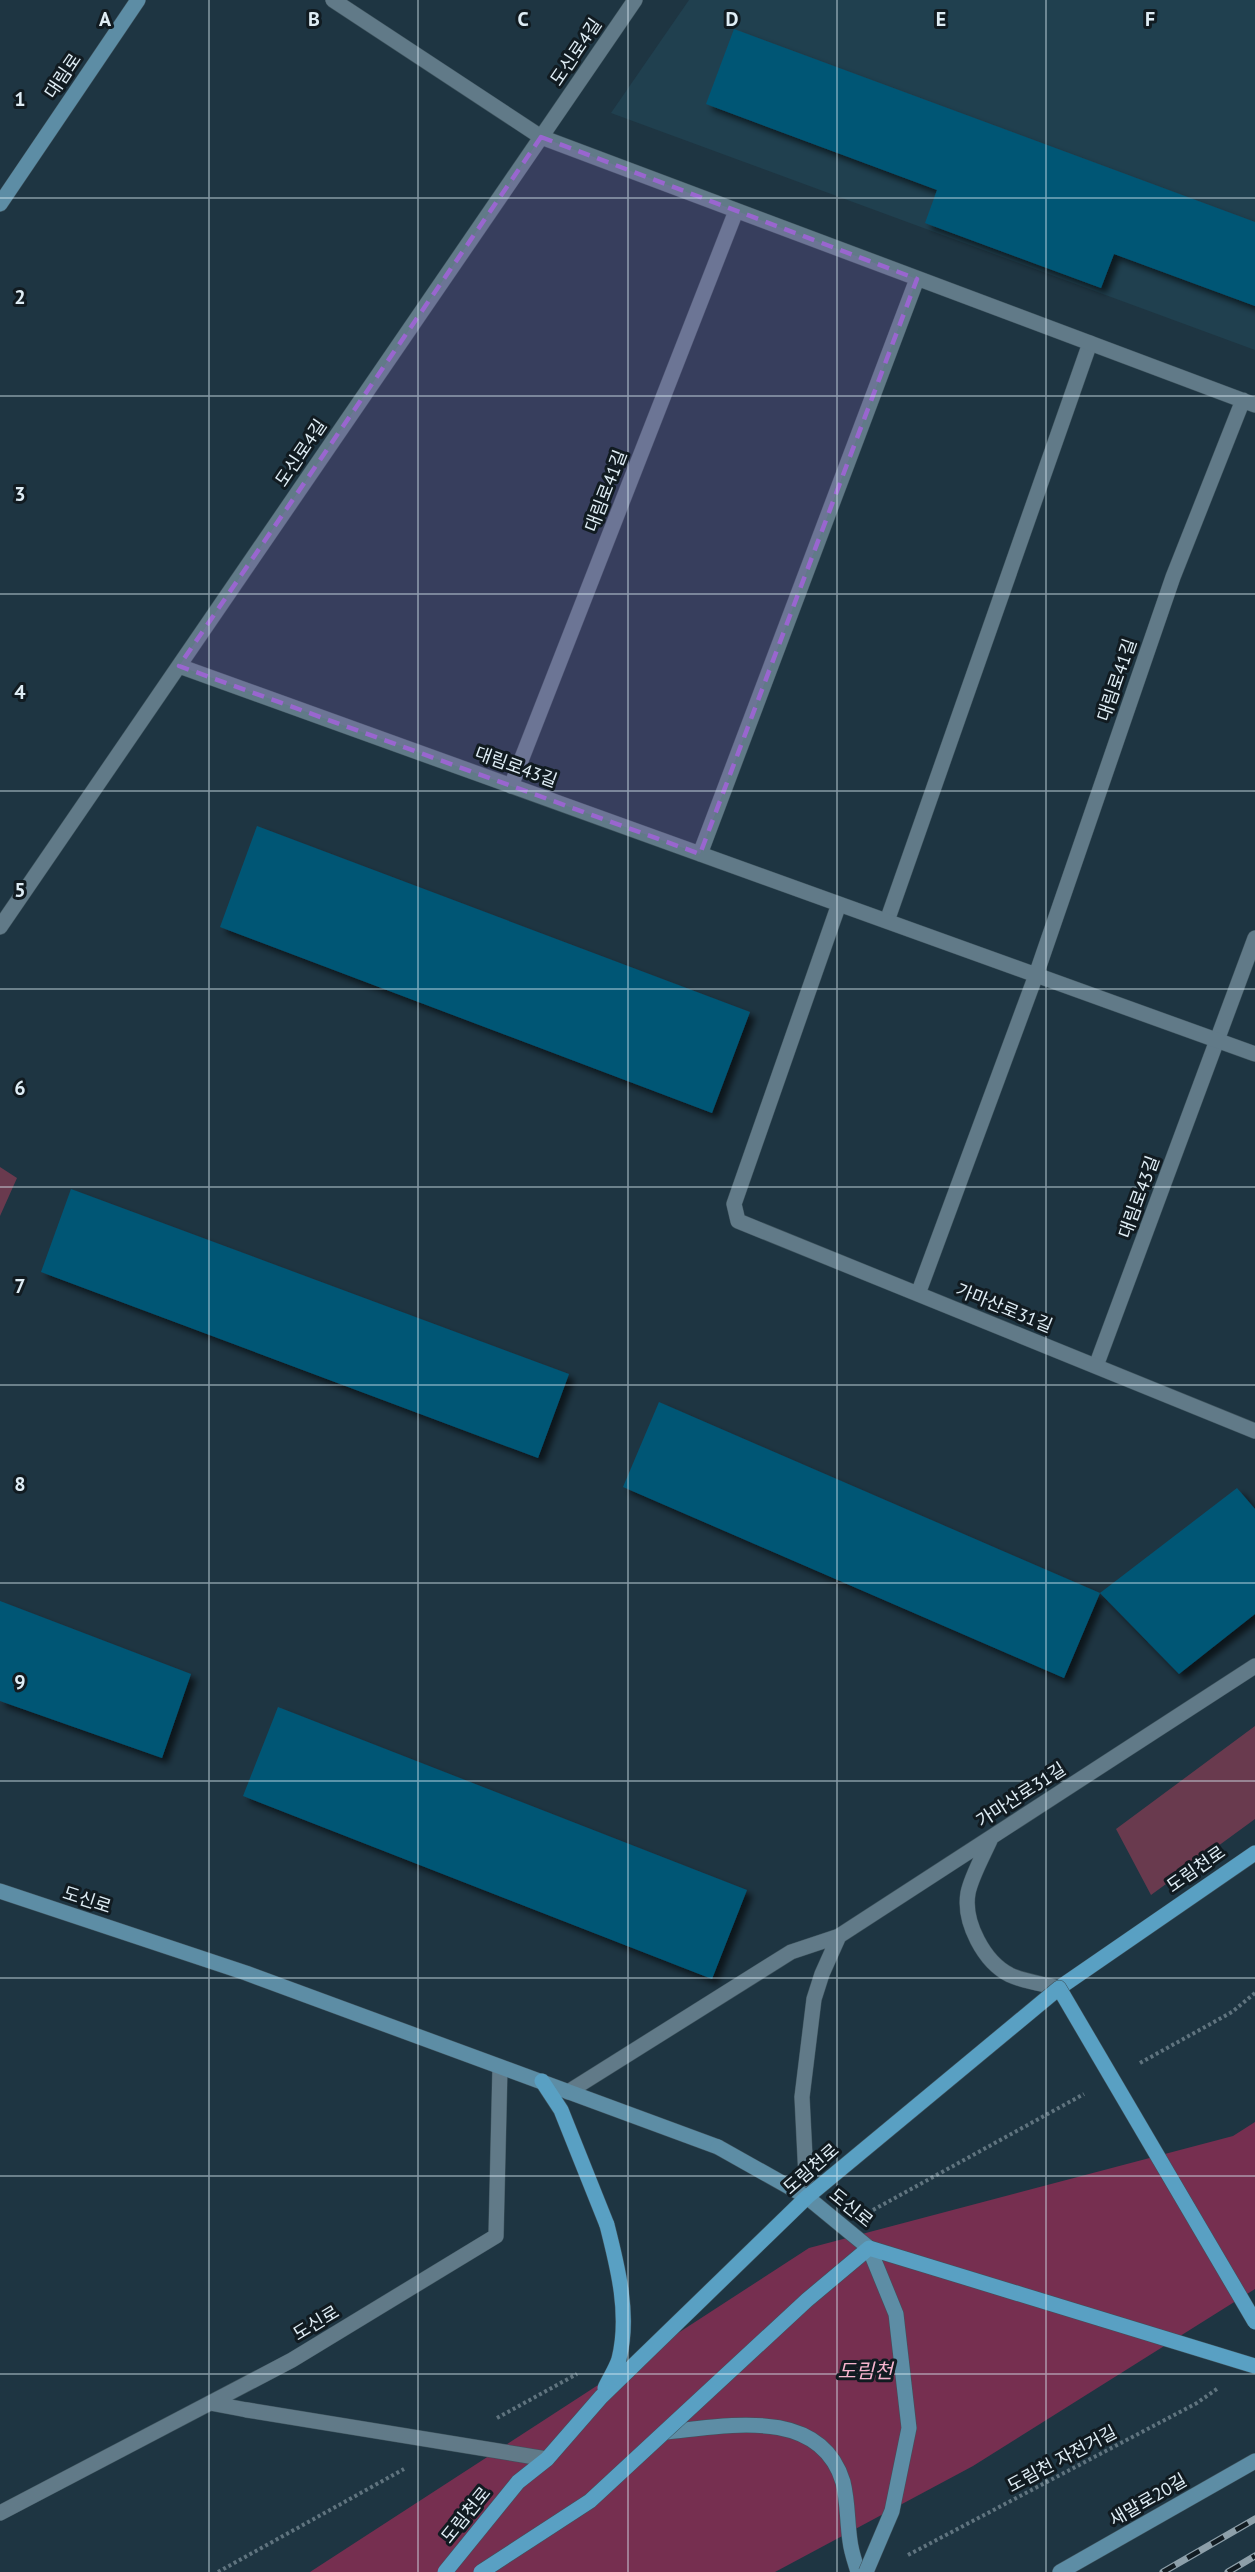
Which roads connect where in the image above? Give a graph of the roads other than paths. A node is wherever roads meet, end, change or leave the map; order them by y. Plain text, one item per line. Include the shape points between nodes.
1 (138, 0) edge
2 (333, 0) edge
3 (635, 0) edge
4 (541, 137) junction
5 (0, 204) edge
6 (736, 211) junction
7 (917, 279) junction
8 (1090, 343) junction
9 (1249, 403) edge
10 (179, 666) junction
11 (512, 786) junction
12 (700, 854) junction
13 (839, 904) junction
14 (887, 921) junction
15 (0, 927) edge
16 (1255, 938) edge
17 (1036, 975) junction
18 (1217, 1041) junction
19 (1255, 1054) edge
20 (918, 1294) junction
21 (1096, 1366) junction
22 (1255, 1431) edge
23 (1255, 1666) edge
24 (991, 1838) junction
25 (1255, 1852) edge
26 (0, 1892) edge
27 (839, 1936) junction
28 (1059, 1988) junction
29 (500, 2067) junction
30 (542, 2081) junction
31 (568, 2092) junction
32 (807, 2197) junction
33 (869, 2248) junction
34 (1255, 2322) edge
35 (1255, 2366) edge
36 (601, 2397) junction
37 (210, 2403) junction
38 (667, 2432) junction
39 (547, 2459) junction
40 (1255, 2461) edge
41 (0, 2513) edge
42 (445, 2572) edge
43 (481, 2572) edge
44 (858, 2572) edge
45 (866, 2572) edge
46 (1060, 2572) edge

1 - 5 main road, 대림로
2 - 4 street, 대림로41길
3 - 4 street, 도신로4길
4 - 6 street, 대림로41길
4 - 10 street, 도신로4길
6 - 7 street, 대림로41길
6 - 11 street, 대림로41길
7 - 8 street, 대림로41길
7 - 12 street
8 - 9 street, 대림로41길
8 - 14 street
9 - 17 street, 대림로41길 via 1173,577
10 - 11 street, 대림로43길
10 - 15 street, 도신로4길
11 - 12 street, 대림로43길
12 - 13 street, 대림로43길
13 - 14 street, 대림로43길
13 - 20 street, 가마산로31길 via 734,1204 738,1221
14 - 17 street, 대림로43길
16 - 18 street
17 - 18 street, 대림로43길
17 - 20 street
18 - 19 street, 대림로43길
18 - 21 street, 대림로43길
20 - 21 street, 가마산로31길
21 - 22 street, 가마산로31길
23 - 24 street, 가마산로31길
24 - 27 street, 가마산로31길
24 - 28 street via 968,1893 970,1920 978,1940 991,1959 1010,1975
25 - 28 main road, 도림천로
26 - 29 main road, 도신로 via 246,1973
27 - 31 street, 가마산로31길 via 791,1952
27 - 32 street via 814,1999 802,2097
28 - 32 main road, 도림천로, bridge
28 - 34 main road, bridge
29 - 30 main road, 도신로
29 - 37 street, 도신로 via 496,2236 292,2360
30 - 31 main road, 도신로
30 - 36 main road, bridge via 561,2110 607,2225 618,2267 623,2313 619,2359
31 - 32 main road, 도신로, bridge via 718,2147
32 - 33 main road, 도신로, bridge
32 - 36 main road, 도림천로, bridge
33 - 35 main road, bridge
33 - 38 main road, bridge via 807,2300
33 - 45 main road, 도신로, bridge via 896,2314 909,2428 892,2511
36 - 39 main road, 도림천로, bridge
37 - 39 street, bridge
37 - 41 street, 도신로
38 - 43 main road, bridge via 590,2501
38 - 44 main road via 766,2424 790,2429 810,2439 830,2456 842,2480
39 - 42 main road, 도림천로, bridge via 518,2482
40 - 46 main road, 새말로20길

